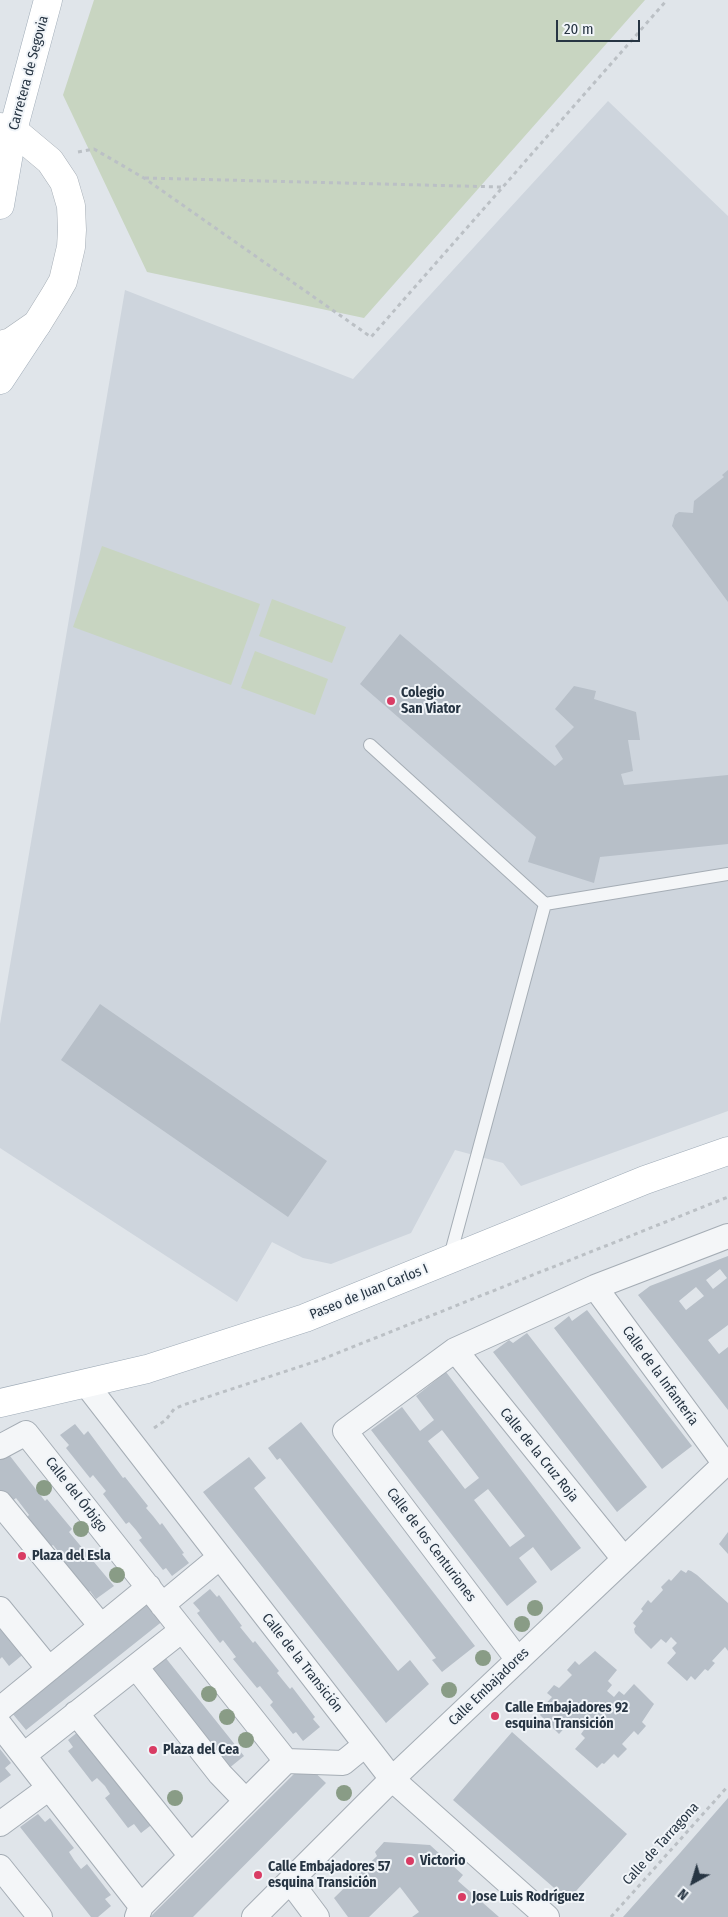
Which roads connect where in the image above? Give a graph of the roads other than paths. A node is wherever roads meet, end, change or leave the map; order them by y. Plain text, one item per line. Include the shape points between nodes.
1 (48, 0) edge
2 (7, 129) edge
3 (0, 205) edge
4 (37, 324) junction
5 (0, 345) edge
6 (0, 380) edge
7 (370, 745) dead end
8 (728, 874) edge
9 (545, 904) junction
10 (728, 1151) edge
11 (728, 1236) edge
12 (449, 1260) junction
13 (595, 1287) junction
14 (455, 1350) junction
15 (86, 1384) junction
16 (0, 1403) edge
17 (0, 1446) edge
18 (726, 1462) edge
19 (0, 1503) edge
20 (220, 1557) junction
21 (624, 1559) junction
22 (155, 1596) junction
23 (0, 1609) edge
24 (101, 1626) junction
25 (182, 1630) junction
26 (518, 1660) junction
27 (136, 1667) junction
28 (49, 1669) junction
29 (0, 1709) edge
30 (76, 1713) junction
31 (0, 1725) edge
32 (365, 1745) junction
33 (24, 1755) junction
34 (286, 1761) junction
35 (392, 1779) junction
36 (49, 1788) junction
37 (246, 1801) junction
38 (0, 1824) edge
39 (191, 1856) junction
40 (0, 1867) edge
41 (290, 1882) junction
42 (139, 1912) edge
43 (40, 1917) edge
44 (254, 1917) edge
45 (317, 1917) edge
46 (546, 1917) edge

1 - 2 main road, Carretera de Segovia
2 - 3 main road, Carretera de Segovia
2 - 4 main road via 44,157 64,182 71,206 71,248 63,280
4 - 5 main road via 11,342
4 - 6 main road
7 - 9 lane
8 - 9 lane
9 - 12 lane
10 - 12 main road, Paseo de Juan Carlos I via 645,1180
11 - 13 street
12 - 15 main road, Paseo de Juan Carlos I via 305,1318 147,1369
13 - 14 street
13 - 18 street, Calle de la Infantería
14 - 21 street, Calle de la Cruz Roja
14 - 26 street, Calle de los Centuriones via 345,1430
15 - 16 main road, Paseo de Juan Carlos I
15 - 20 street, Calle de la Transición
17 - 22 street, Calle del Órbigo via 26,1433
18 - 21 street, Calle Embajadores
19 - 24 street
20 - 22 street
20 - 32 street, Calle de la Transición
21 - 26 street, Calle Embajadores
22 - 24 street
22 - 25 street, Calle del Órbigo
23 - 28 street
24 - 28 street
25 - 27 street
25 - 34 street, Calle del Órbigo
26 - 35 street, Calle Embajadores
27 - 30 street
27 - 37 street via 220,1774
28 - 29 street
30 - 33 street
30 - 39 street
31 - 33 street
32 - 34 street via 343,1763
32 - 35 street, Calle de la Transición
33 - 36 street
34 - 37 street
35 - 41 street, Calle Embajadores
35 - 46 street, Calle de la Transición
36 - 38 street
36 - 42 street
37 - 39 street
39 - 42 street
40 - 43 street
41 - 44 street, Calle Embajadores
41 - 45 street

